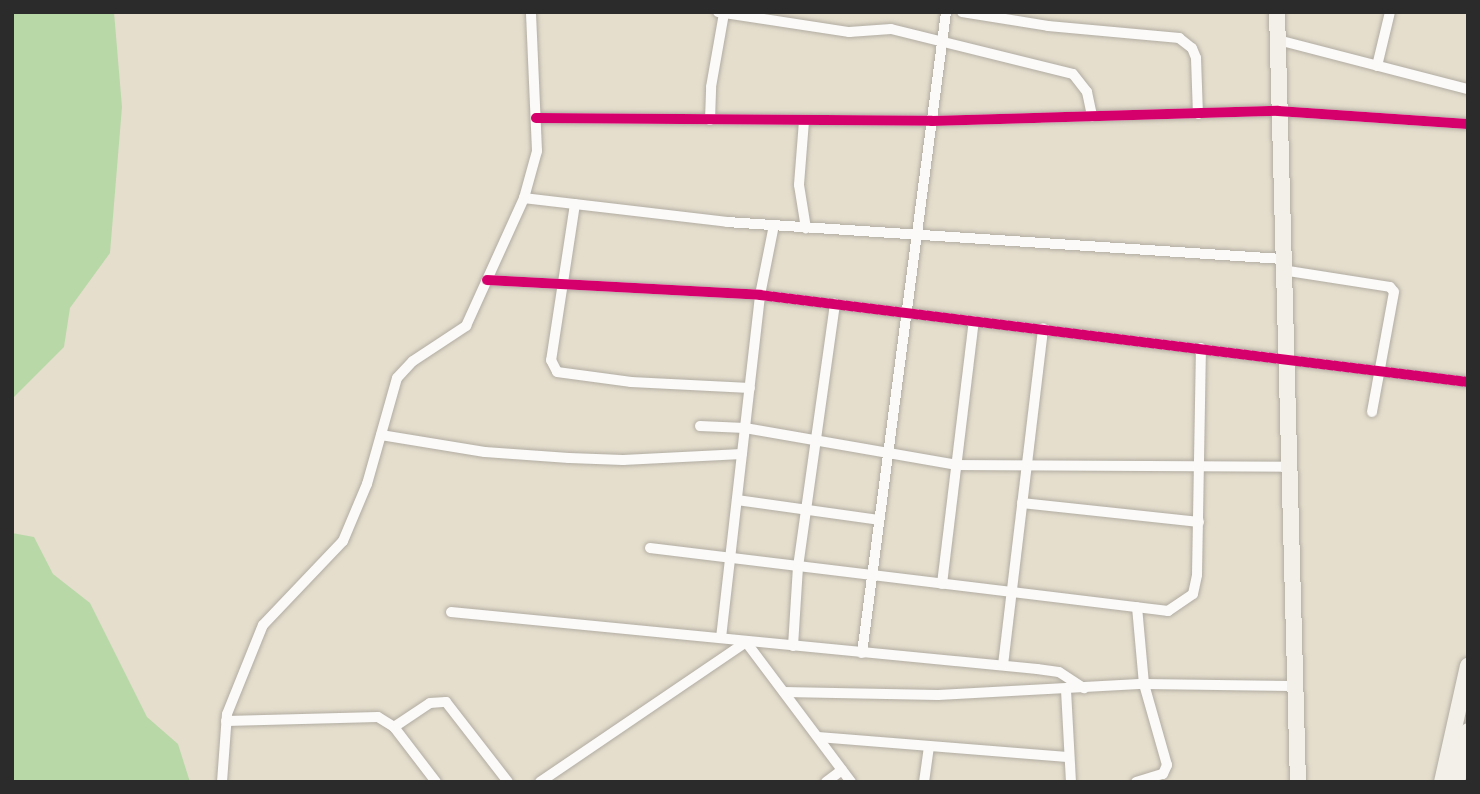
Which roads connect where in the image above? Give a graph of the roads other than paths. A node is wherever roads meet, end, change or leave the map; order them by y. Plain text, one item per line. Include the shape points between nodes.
1 (531, 12) edge
2 (946, 12) edge
3 (962, 12) edge
4 (1046, 12) edge
5 (1277, 12) edge
6 (1390, 12) edge
7 (721, 13) edge
8 (1048, 26) junction
9 (1278, 40) junction
10 (942, 41) junction
11 (1377, 66) junction
12 (1468, 89) edge
13 (1278, 111) junction
14 (1198, 114) junction
15 (1092, 117) junction
16 (536, 118) junction
17 (710, 120) junction
18 (804, 121) junction
19 (932, 121) junction
20 (1468, 124) edge
21 (524, 198) junction
22 (575, 204) junction
23 (774, 225) junction
24 (806, 228) junction
25 (918, 235) junction
26 (1282, 265) junction
27 (487, 280) junction
28 (564, 284) junction
29 (761, 295) junction
30 (835, 304) junction
31 (906, 313) junction
32 (974, 321) junction
33 (1043, 328) junction
34 (1201, 348) junction
35 (1286, 359) junction
36 (1379, 370) junction
37 (1468, 382) edge
38 (750, 388) junction
39 (1372, 412) dead end
40 (700, 426) dead end
41 (745, 428) junction
42 (381, 435) junction
43 (818, 439) junction
44 (742, 454) junction
45 (887, 454) junction
46 (956, 465) junction
47 (1026, 467) junction
48 (1288, 467) junction
49 (1201, 470) junction
50 (737, 500) junction
51 (1022, 503) junction
52 (807, 510) junction
53 (879, 520) junction
54 (1199, 522) junction
55 (650, 548) dead end
56 (730, 559) junction
57 (798, 567) junction
58 (872, 576) junction
59 (942, 584) junction
60 (1012, 592) junction
61 (1138, 607) junction
62 (451, 612) dead end
63 (721, 638) junction
64 (746, 642) junction
65 (793, 646) junction
66 (862, 653) junction
67 (1003, 665) junction
68 (1468, 666) edge
69 (1144, 684) junction
70 (1295, 686) junction
71 (1084, 688) junction
72 (1066, 690) junction
73 (784, 692) junction
74 (226, 721) junction
75 (394, 727) junction
76 (1468, 732) edge
77 (818, 737) junction
78 (929, 748) junction
79 (1067, 757) junction
80 (842, 770) junction
81 (222, 782) edge
82 (436, 782) edge
83 (508, 782) edge
84 (540, 782) edge
85 (826, 782) edge
86 (851, 782) edge
87 (924, 782) edge
88 (1071, 782) edge
89 (1136, 782) edge
90 (1298, 782) edge
91 (1442, 782) edge
92 (1457, 782) edge

1 - 16 street
2 - 10 street
3 - 8 street
4 - 8 street
5 - 9 street
6 - 11 street
7 - 10 street via 849,32 891,29
7 - 17 street
8 - 14 street via 1179,38 1196,58
9 - 11 street
9 - 13 street
10 - 15 street via 1073,74 1087,92
10 - 19 street
11 - 12 street
13 - 14 street
13 - 20 street
13 - 26 street
14 - 15 street
15 - 19 street
16 - 17 street
16 - 21 street via 537,151
17 - 18 street
18 - 19 street
18 - 24 street via 799,185
19 - 25 street
21 - 22 street
21 - 27 street
22 - 23 street
22 - 28 street
23 - 24 street
23 - 29 street
24 - 25 street
25 - 26 street
25 - 31 street
26 - 35 street
26 - 36 street via 1390,287 1395,297
27 - 28 street
27 - 42 street via 466,327 413,361 397,378
28 - 29 street
28 - 38 street via 551,360 557,372 631,382
29 - 30 street
29 - 38 street
30 - 31 street
30 - 43 street
31 - 32 street
31 - 45 street
32 - 33 street
32 - 46 street
33 - 34 street
33 - 47 street
34 - 35 street
34 - 49 street
35 - 36 street
35 - 48 street
36 - 37 street
36 - 39 street
38 - 41 street
40 - 41 street
41 - 43 street
41 - 44 street
42 - 44 street via 485,452 583,458
42 - 74 street via 343,541 263,625
43 - 45 street
43 - 52 street
44 - 50 street
45 - 46 street
45 - 53 street
46 - 47 street
46 - 59 street
47 - 49 street
47 - 51 street
48 - 49 street
48 - 70 street
49 - 54 street
50 - 52 street
50 - 56 street
51 - 54 street
51 - 60 street
52 - 53 street
52 - 57 street
53 - 58 street
54 - 61 street via 1193,594 1168,611
55 - 56 street
56 - 57 street
56 - 63 street
57 - 58 street
57 - 65 street
58 - 59 street
58 - 66 street
59 - 60 street
60 - 61 street
60 - 67 street
61 - 69 street
62 - 63 street
63 - 64 street
64 - 65 street
64 - 73 street
64 - 84 street
65 - 66 street
66 - 67 street
67 - 71 street via 1059,672
68 - 91 street
69 - 70 street
69 - 71 street
69 - 89 street via 1167,765 1163,774
70 - 90 street
71 - 72 street
72 - 73 street via 938,695
72 - 79 street
73 - 77 street
74 - 75 street via 354,716 378,717
74 - 81 street
75 - 82 street
75 - 83 street via 430,703 446,702
76 - 92 street
77 - 78 street
77 - 80 street
78 - 79 street
78 - 87 street
79 - 88 street
80 - 85 street
80 - 86 street

